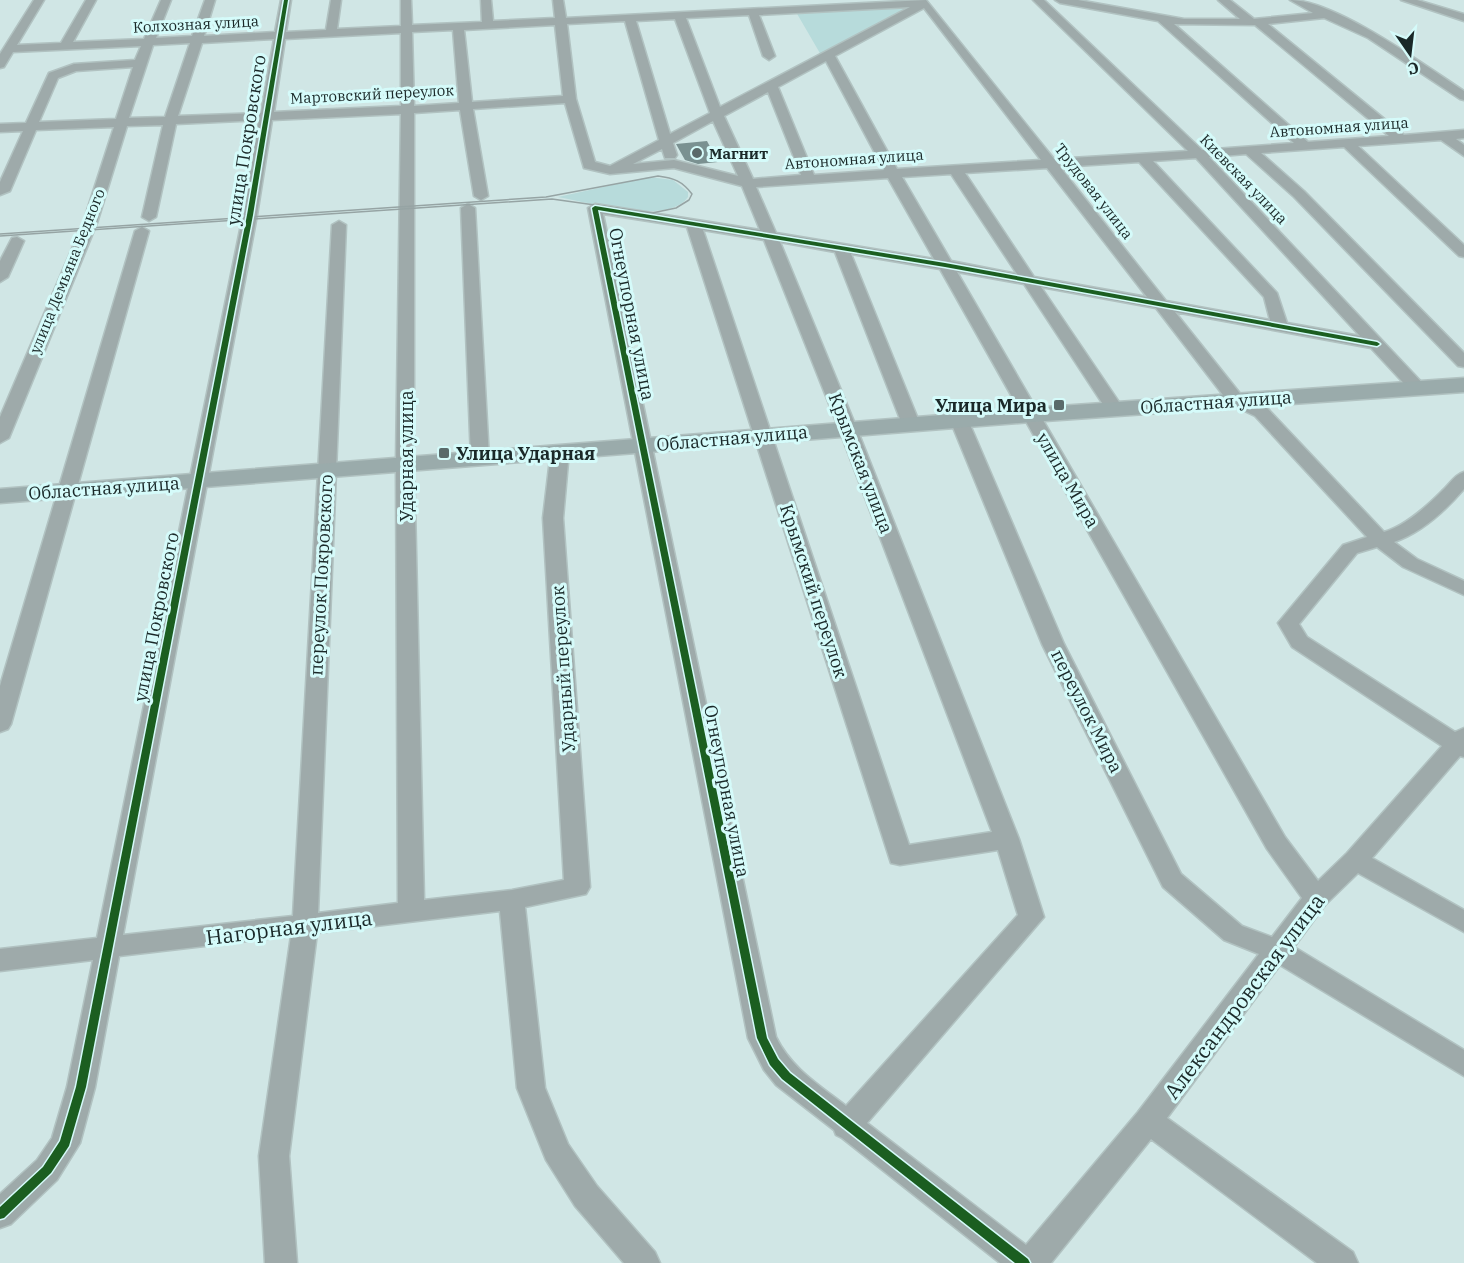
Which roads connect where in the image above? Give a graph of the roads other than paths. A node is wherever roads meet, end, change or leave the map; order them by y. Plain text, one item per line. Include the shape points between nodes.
1 (39, 0) edge
2 (91, 0) edge
3 (166, 0) edge
4 (210, 0) edge
5 (286, 0) edge
6 (336, 0) edge
7 (406, 0) edge
8 (486, 0) edge
9 (558, 0) edge
10 (1038, 0) edge
11 (1060, 0) edge
12 (1222, 0) edge
13 (1295, 0) edge
14 (1406, 0) edge
15 (928, 2) edge
16 (753, 12) junction
17 (1330, 14) junction
18 (679, 15) junction
19 (630, 18) junction
20 (1162, 18) junction
21 (1464, 18) edge
22 (562, 21) junction
23 (1255, 22) junction
24 (488, 25) junction
25 (458, 26) junction
26 (408, 28) junction
27 (330, 32) junction
28 (279, 35) junction
29 (198, 39) junction
30 (148, 42) junction
31 (65, 46) junction
32 (9, 49) junction
33 (769, 56) dead end
34 (829, 56) junction
35 (140, 63) junction
36 (0, 64) edge
37 (771, 86) junction
38 (1464, 96) edge
39 (570, 99) junction
40 (466, 106) junction
41 (406, 110) junction
42 (265, 115) junction
43 (717, 115) junction
44 (170, 120) junction
45 (121, 123) junction
46 (31, 126) junction
47 (0, 128) edge
48 (1464, 134) edge
49 (1445, 136) junction
50 (1401, 139) junction
51 (665, 143) junction
52 (1348, 144) junction
53 (1305, 146) junction
54 (1249, 150) junction
55 (1464, 152) edge
56 (1199, 154) junction
57 (1143, 158) junction
58 (1051, 163) junction
59 (674, 164) junction
60 (955, 169) junction
61 (610, 170) junction
62 (893, 174) junction
63 (809, 179) junction
64 (748, 183) junction
65 (0, 191) edge
66 (481, 196) dead end
67 (468, 208) dead end
68 (693, 223) junction
69 (339, 225) dead end
70 (768, 236) junction
71 (17, 241) dead end
72 (841, 247) junction
73 (1464, 253) edge
74 (945, 265) junction
75 (0, 277) edge
76 (1031, 282) junction
77 (1163, 306) junction
78 (1280, 327) junction
79 (1377, 344) junction
80 (1464, 362) edge
81 (1464, 385) edge
82 (1418, 388) junction
83 (1236, 400) junction
84 (1114, 408) junction
85 (1031, 415) junction
86 (959, 420) junction
87 (912, 424) junction
88 (849, 429) junction
89 (764, 435) junction
90 (0, 438) edge
91 (643, 446) junction
92 (560, 451) junction
93 (480, 458) junction
94 (405, 463) junction
95 (326, 470) junction
96 (1464, 478) edge
97 (197, 481) junction
98 (66, 491) junction
99 (0, 496) edge
100 (1381, 541) junction
101 (1464, 589) edge
102 (0, 724) edge
103 (1461, 743) edge
104 (1007, 839) junction
105 (1356, 860) junction
106 (577, 886) joint
107 (1316, 898) junction
108 (512, 900) junction
109 (411, 911) junction
110 (1464, 922) edge
111 (305, 925) junction
112 (109, 949) junction
113 (1278, 951) junction
114 (0, 960) edge
115 (1464, 1064) edge
116 (1148, 1121) junction
117 (846, 1126) junction
118 (0, 1214) edge
119 (281, 1263) edge
120 (644, 1263) edge
121 (1024, 1263) edge
122 (1031, 1263) edge
123 (1342, 1263) edge

1 - 32 street
2 - 31 street
3 - 30 street, улица Демьяна Бедного
4 - 29 street
5 - 28 street, улица Покровского
6 - 27 street
7 - 26 street, Ударная улица
8 - 24 street
9 - 22 street
10 - 56 street, Киевская улица
11 - 20 street
12 - 23 street
13 - 17 street
14 - 21 street
15 - 16 street, Колхозная улица
15 - 34 street
15 - 58 street, Трудовая улица
16 - 18 street, Колхозная улица
16 - 33 street
17 - 23 street
17 - 38 street via 1372,36
18 - 19 street, Колхозная улица
18 - 43 street, Крымская улица
19 - 22 street, Колхозная улица
19 - 51 street
20 - 23 street via 1184,22
20 - 53 street
22 - 24 street, Колхозная улица
22 - 39 street
23 - 50 street
24 - 25 street, Колхозная улица
25 - 26 street, Колхозная улица
25 - 40 street
26 - 27 street, Колхозная улица
26 - 41 street, Ударная улица
27 - 28 street, Колхозная улица
28 - 29 street, Колхозная улица
28 - 42 street, улица Покровского
29 - 30 street, Колхозная улица
29 - 44 street
30 - 31 street, Колхозная улица
30 - 35 street, улица Демьяна Бедного
31 - 32 street, Колхозная улица
32 - 36 street
34 - 37 street
34 - 62 street, улица Мира
35 - 45 street, улица Демьяна Бедного
35 - 46 street via 74,68 53,76
37 - 43 street
37 - 63 street
39 - 40 street, Мартовский переулок
39 - 61 street via 589,165
40 - 41 street, Мартовский переулок
40 - 66 street
41 - 42 street, Мартовский переулок
41 - 94 street, Ударная улица via 409,207
42 - 44 street, Мартовский переулок
42 - 97 street, улица Покровского via 250,215
43 - 51 street
43 - 64 street, Крымская улица
44 - 45 street, Мартовский переулок
44 - 98 street via 145,224
45 - 46 street, Мартовский переулок
45 - 90 street, улица Демьяна Бедного via 90,223
46 - 47 street, Мартовский переулок
46 - 65 street
48 - 49 street, Автономная улица
49 - 50 street, Автономная улица
49 - 55 street
50 - 52 street, Автономная улица
51 - 59 street
51 - 61 street
52 - 53 street, Автономная улица
52 - 73 street
53 - 54 street, Автономная улица
54 - 56 street, Автономная улица
54 - 80 street via 1299,194
56 - 57 street, Автономная улица
56 - 79 street, Киевская улица
57 - 58 street, Автономная улица
57 - 78 street via 1271,296
58 - 60 street, Автономная улица
58 - 77 street, Трудовая улица
59 - 61 street, Автономная улица
59 - 64 street, Автономная улица
60 - 62 street, Автономная улица
60 - 76 street
62 - 63 street, Автономная улица
62 - 74 street, улица Мира
63 - 64 street, Автономная улица
64 - 70 street, Крымская улица
67 - 93 street
68 - 70 street
68 - 89 street, Крымский переулок
68 - 91 street, Огнеупорная улица via 595,208
69 - 95 street, переулок Покровского
70 - 72 street
70 - 88 street, Крымская улица
71 - 75 street
72 - 74 street
72 - 87 street
74 - 76 street
74 - 85 street, улица Мира
76 - 77 street
76 - 84 street
77 - 78 street
77 - 83 street, Трудовая улица
78 - 79 street
79 - 82 street, Киевская улица
81 - 82 main road, Областная улица
82 - 83 main road, Областная улица
83 - 84 main road, Областная улица
83 - 100 street via 1261,412
84 - 85 main road, Областная улица
85 - 86 main road, Областная улица
85 - 107 street, улица Мира via 1276,843
86 - 87 main road, Областная улица
86 - 113 street, переулок Мира via 1053,644 1172,880 1233,933
87 - 88 main road, Областная улица
88 - 89 main road, Областная улица
88 - 104 street, Крымская улица
89 - 91 main road, Областная улица
89 - 104 street, Крымский переулок via 900,856
91 - 92 main road, Областная улица
91 - 117 street, Огнеупорная улица via 762,1038 786,1076
92 - 93 main road, Областная улица
92 - 106 street, Ударный переулок via 553,518
93 - 94 main road, Областная улица
94 - 95 main road, Областная улица
94 - 109 street, Ударная улица
95 - 97 main road, Областная улица
95 - 111 street, переулок Покровского
96 - 100 street via 1405,532
97 - 98 main road, Областная улица
97 - 112 street, улица Покровского
98 - 99 main road, Областная улица
98 - 102 street
100 - 101 street via 1410,563
100 - 103 street via 1350,549 1288,623 1299,642
103 - 105 street, Александровская улица
104 - 117 street, Крымская улица via 1031,916
105 - 107 street, Александровская улица
105 - 110 street
106 - 108 street, Нагорная улица
107 - 113 street, Александровская улица
108 - 109 street, Нагорная улица
108 - 120 street via 531,1088 556,1151 586,1196
109 - 111 street, Нагорная улица
111 - 112 street, Нагорная улица
111 - 119 street, переулок Покровского via 274,1156
112 - 114 street, Нагорная улица
112 - 118 street, улица Покровского via 81,1087 65,1143 47,1170
113 - 115 street, переулок Мира
113 - 116 street, Александровская улица
116 - 122 street, Александровская улица
116 - 123 street
117 - 121 street, Огнеупорная улица

